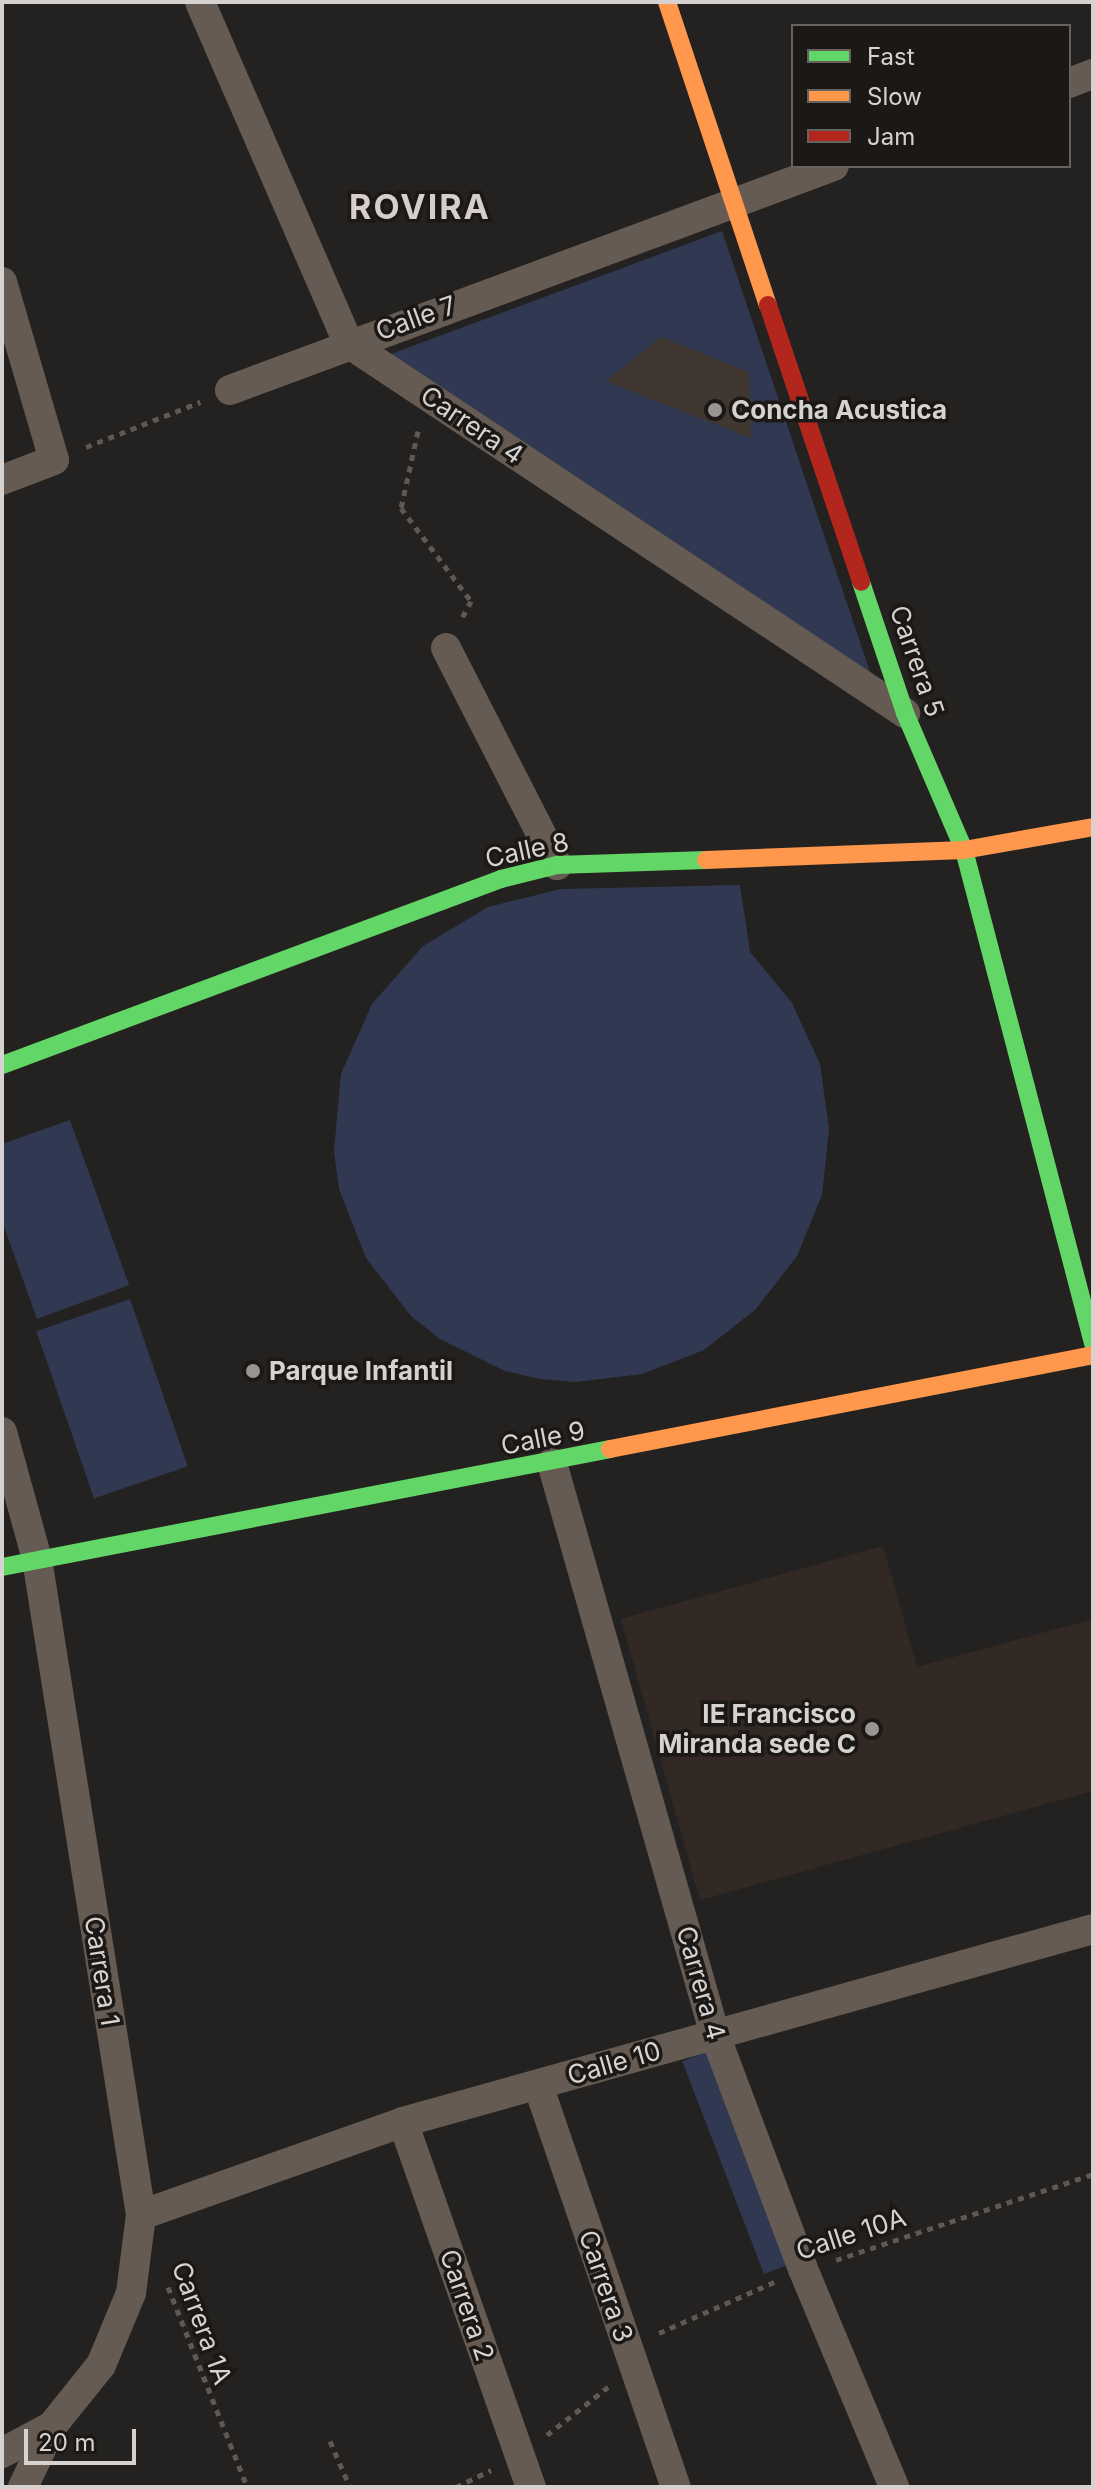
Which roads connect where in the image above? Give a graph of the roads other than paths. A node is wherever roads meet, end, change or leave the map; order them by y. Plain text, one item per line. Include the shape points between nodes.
1 (200, 2) edge
2 (667, 2) edge
3 (1093, 74) edge
4 (1071, 82) edge
5 (828, 168) edge
6 (737, 201) junction
7 (2, 282) edge
8 (348, 343) junction
9 (230, 390) road end
10 (2, 480) edge
11 (446, 648) road end
12 (905, 713) junction
13 (1093, 827) edge
14 (964, 850) junction
15 (557, 865) junction
16 (2, 1065) edge
17 (1093, 1343) edge
18 (1093, 1355) edge
19 (2, 1432) edge
20 (552, 1463) junction
21 (37, 1559) junction
22 (2, 1567) edge
23 (1093, 1929) edge
24 (715, 2035) junction
25 (538, 2085) junction
26 (403, 2122) junction
27 (141, 2215) junction
28 (52, 2426) junction
29 (2, 2453) edge
30 (23, 2487) edge
31 (531, 2487) edge
32 (676, 2487) edge
33 (894, 2487) edge

1 - 8 street
2 - 6 street, Carrera 5
3 - 4 street
5 - 6 street, Calle 7
6 - 8 street, Calle 7
6 - 12 street, Carrera 5
7 - 10 street via 54,460
8 - 9 street, Calle 7
8 - 12 street, Carrera 4
11 - 15 street
12 - 14 street, Carrera 5
13 - 14 street, Calle 8
14 - 15 street, Calle 8
14 - 17 street, Carrera 5
15 - 16 street, Calle 8 via 501,879
18 - 20 street, Calle 9
19 - 21 street, Carrera 1
20 - 21 street, Calle 9
20 - 24 street, Carrera 4
21 - 22 street, Calle 9
21 - 27 street, Carrera 1
23 - 24 street, Calle 10
24 - 25 street, Calle 10
24 - 33 street, Carrera 4 via 803,2269
25 - 26 street, Calle 10
25 - 32 street, Carrera 3
26 - 27 street, Calle 10
26 - 31 street, Carrera 2
27 - 28 street, Carrera 1 via 131,2293 101,2365
28 - 29 street
28 - 30 street, Carrera 1

